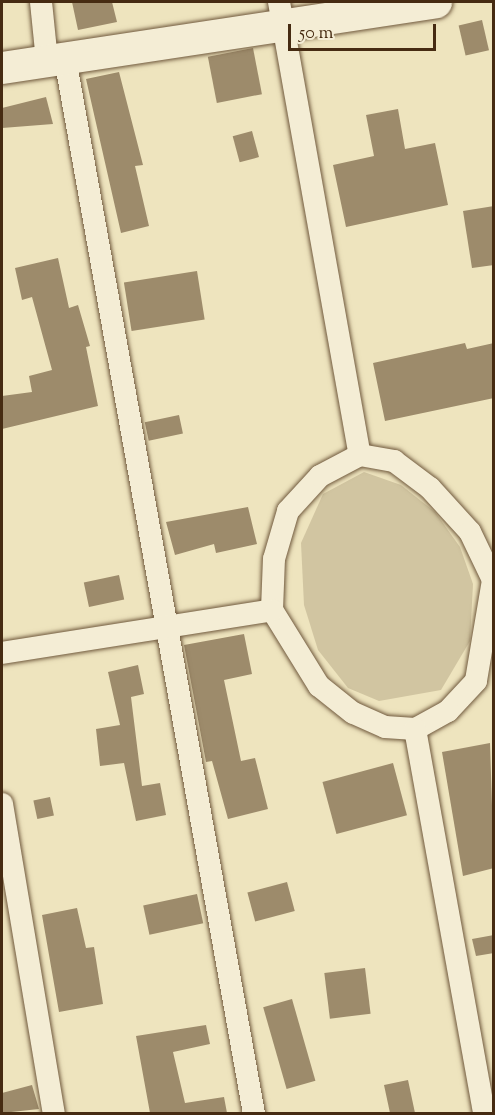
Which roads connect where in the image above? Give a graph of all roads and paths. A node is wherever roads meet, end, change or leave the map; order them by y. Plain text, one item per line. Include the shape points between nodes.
1 (41, 2) edge
2 (436, 2) edge
3 (281, 13) edge
4 (56, 60) junction
5 (2, 68) edge
6 (360, 455) junction
7 (493, 580) edge
8 (272, 610) junction
9 (170, 626) junction
10 (2, 653) edge
11 (416, 729) junction
12 (2, 804) edge
13 (54, 1113) edge
14 (254, 1113) edge
15 (484, 1113) edge

1 - 4 street
2 - 3 street
3 - 4 street
3 - 6 street
4 - 5 street
4 - 9 street
6 - 7 street via 394,461 430,488 470,532
6 - 8 street via 320,476 288,511 274,559
7 - 11 street via 476,681 448,711
8 - 9 street
8 - 11 street via 288,644 319,686 353,713 385,727
9 - 10 street
9 - 14 street
11 - 15 street
12 - 13 street

